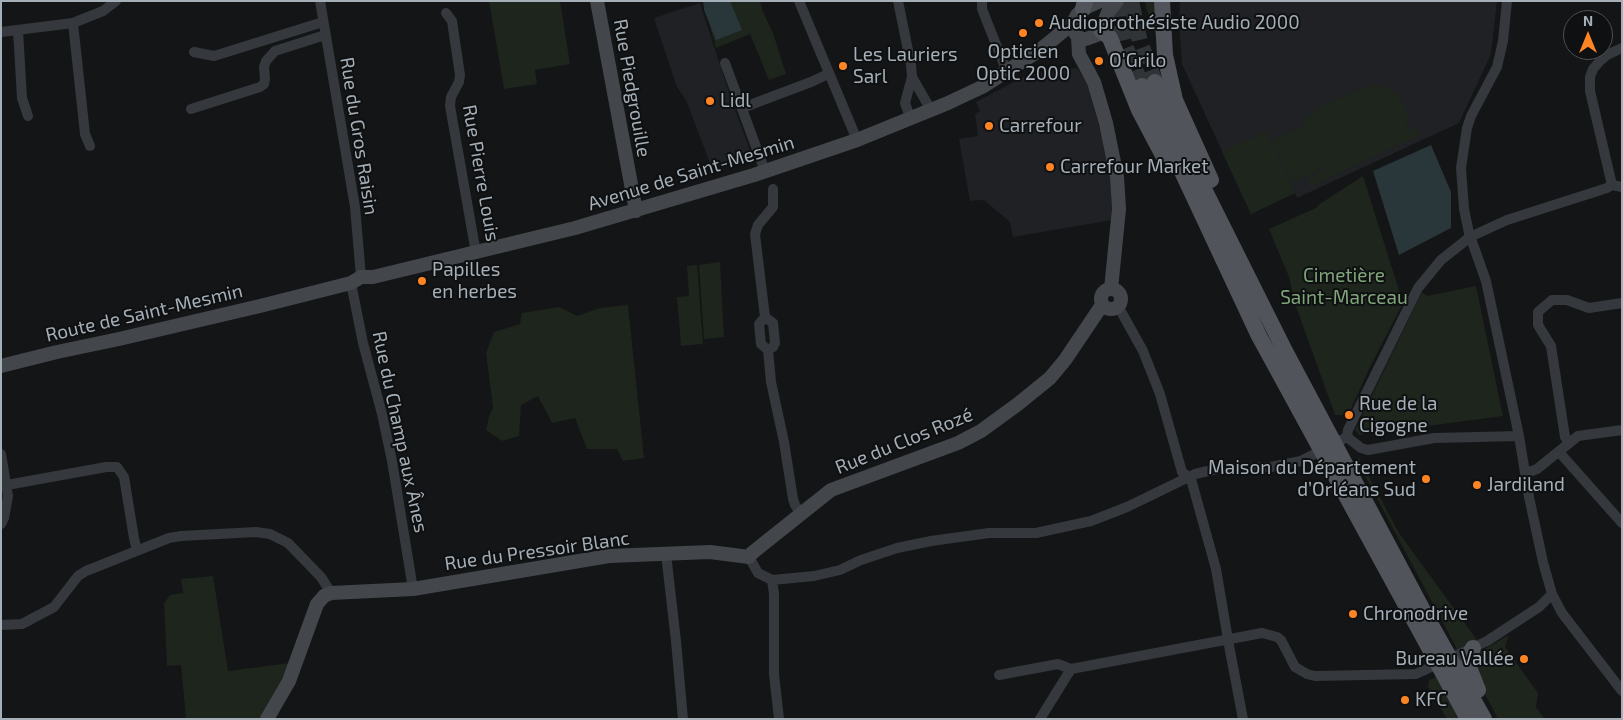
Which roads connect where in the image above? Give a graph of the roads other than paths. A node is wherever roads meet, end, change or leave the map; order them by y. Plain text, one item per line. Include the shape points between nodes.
1 (116, 1) edge
2 (320, 1) edge
3 (597, 1) edge
4 (799, 1) edge
5 (898, 1) edge
6 (982, 1) edge
7 (1162, 1) edge
8 (1507, 1) edge
9 (1110, 3) edge
10 (1084, 5) edge
11 (446, 13) dead end
12 (323, 22) junction
13 (73, 23) junction
14 (1073, 23) junction
15 (18, 30) junction
16 (1101, 30) junction
17 (1, 32) edge
18 (325, 35) junction
19 (1078, 37) junction
20 (1622, 48) edge
21 (194, 52) dead end
22 (725, 63) dead end
23 (1013, 69) junction
24 (828, 74) junction
25 (912, 77) junction
26 (742, 108) junction
27 (191, 109) dead end
28 (931, 110) junction
29 (28, 116) dead end
30 (910, 117) junction
31 (857, 140) junction
32 (90, 146) dead end
33 (765, 171) junction
34 (1617, 186) edge
35 (772, 189) dead end
36 (636, 210) junction
37 (1470, 237) junction
38 (1214, 242) junction
39 (476, 253) junction
40 (1237, 253) junction
41 (356, 280) junction
42 (1111, 290) junction
43 (296, 296) joint
44 (1622, 303) edge
45 (1102, 305) junction
46 (1118, 306) junction
47 (1, 366) edge
48 (1622, 430) edge
49 (1519, 436) junction
50 (1334, 443) junction
51 (1569, 443) junction
52 (1559, 452) junction
53 (1, 454) edge
54 (1526, 473) junction
55 (1187, 476) junction
56 (7, 485) junction
57 (801, 513) junction
58 (1622, 523) edge
59 (1, 524) edge
60 (138, 551) junction
61 (666, 554) junction
62 (749, 557) junction
63 (772, 580) junction
64 (413, 589) junction
65 (331, 593) junction
66 (1552, 594) junction
67 (1, 625) edge
68 (1228, 638) junction
69 (1473, 648) junction
70 (1444, 661) junction
71 (1071, 669) junction
72 (999, 675) dead end
73 (1622, 691) edge
74 (267, 719) edge
75 (683, 719) edge
76 (780, 719) edge
77 (1040, 719) edge
78 (1243, 719) edge
79 (1468, 719) edge
80 (1484, 719) edge
81 (1492, 719) edge

1 - 13 street via 103,11
2 - 12 street, Rue du Gros Raisin
3 - 36 street, Rue Piedgrouille
4 - 24 street
5 - 25 street
6 - 23 street via 982,9
7 - 40 main road via 1165,55 1175,100 1213,185
8 - 37 street via 1497,68 1467,128 1461,168
9 - 10 street, Avenue de Saint-Mesmin
9 - 16 street, Avenue de Saint-Mesmin
10 - 14 street, Avenue de Saint-Mesmin
11 - 39 street, Rue Pierre Louis via 452,22 460,75 450,106
12 - 18 street, Rue du Gros Raisin
12 - 21 street via 214,56
13 - 15 street
13 - 32 street via 84,134
14 - 19 street
14 - 23 street, Avenue de Saint-Mesmin
15 - 17 street
15 - 29 street via 22,98
16 - 19 street via 1092,38
16 - 38 main road via 1110,38 1139,110 1183,194
18 - 27 street via 275,51 266,61 264,84 260,87
18 - 41 street, Rue du Gros Raisin via 355,207
19 - 23 street
19 - 42 street via 1079,54 1094,82 1106,123 1117,177 1119,209
20 - 34 street via 1600,61 1590,77 1590,91
22 - 26 street
23 - 28 street, Avenue de Saint-Mesmin
24 - 26 street
24 - 31 street
25 - 28 street
25 - 30 street via 904,104
26 - 33 street
28 - 30 street, Avenue de Saint-Mesmin
30 - 31 street, Avenue de Saint-Mesmin
31 - 33 street, Avenue de Saint-Mesmin
33 - 36 street, Avenue de Saint-Mesmin
34 - 37 street via 1507,220
35 - 57 street via 773,207 755,234 765,317 759,324 761,344 768,350 793,499
36 - 39 street, Avenue de Saint-Mesmin
37 - 49 street via 1486,280
37 - 50 street via 1441,260 1418,288 1348,430
38 - 40 main road via 1149,84
38 - 50 main road via 1259,336
39 - 41 street, Avenue de Saint-Mesmin
40 - 50 main road
41 - 43 street, Avenue de Saint-Mesmin
41 - 64 street, Rue du Champ aux Ânes via 363,343 392,461
42 - 45 street via 1102,295
42 - 46 street via 1120,295
43 - 47 street, Route de Saint-Mesmin
44 - 51 street via 1589,308 1567,300 1552,300 1538,312 1538,325 1551,346 1565,437
45 - 46 street via 1110,309
45 - 57 street, Rue du Clos Rozé via 1066,360 1050,378 981,432 831,490
46 - 55 street via 1143,351 1160,394 1182,472
48 - 51 street via 1578,436
49 - 50 street via 1434,438 1368,450
49 - 54 street
50 - 55 street via 1301,461 1271,467 1217,469
50 - 70 main road
51 - 52 street
52 - 54 street via 1537,469
52 - 58 street
53 - 56 street
54 - 66 street
55 - 63 street via 1127,507 1091,521 1036,533 989,533 931,541 897,548 840,570
55 - 68 street via 1191,479 1216,569
56 - 59 street via 6,511
56 - 60 street via 117,467 124,477
57 - 62 street, Rue du Clos Rozé
60 - 65 street via 181,536 263,532 288,543 321,576
60 - 67 street via 82,574 54,607 22,624
61 - 62 street, Rue du Pressoir Blanc via 710,552
61 - 64 street, Rue du Pressoir Blanc via 609,556
61 - 75 street
62 - 63 street via 758,573
63 - 76 street via 774,674
64 - 65 street, Rue du Pressoir Blanc
65 - 74 street via 317,604 289,681
66 - 69 street via 1516,623
66 - 73 street via 1562,613
68 - 70 street via 1262,633 1273,635 1281,640 1295,667 1315,676 1416,674
68 - 71 street
68 - 78 street
69 - 70 street
69 - 81 main road via 1468,666
70 - 79 main road
70 - 80 main road
71 - 72 street via 1058,664
71 - 77 street

